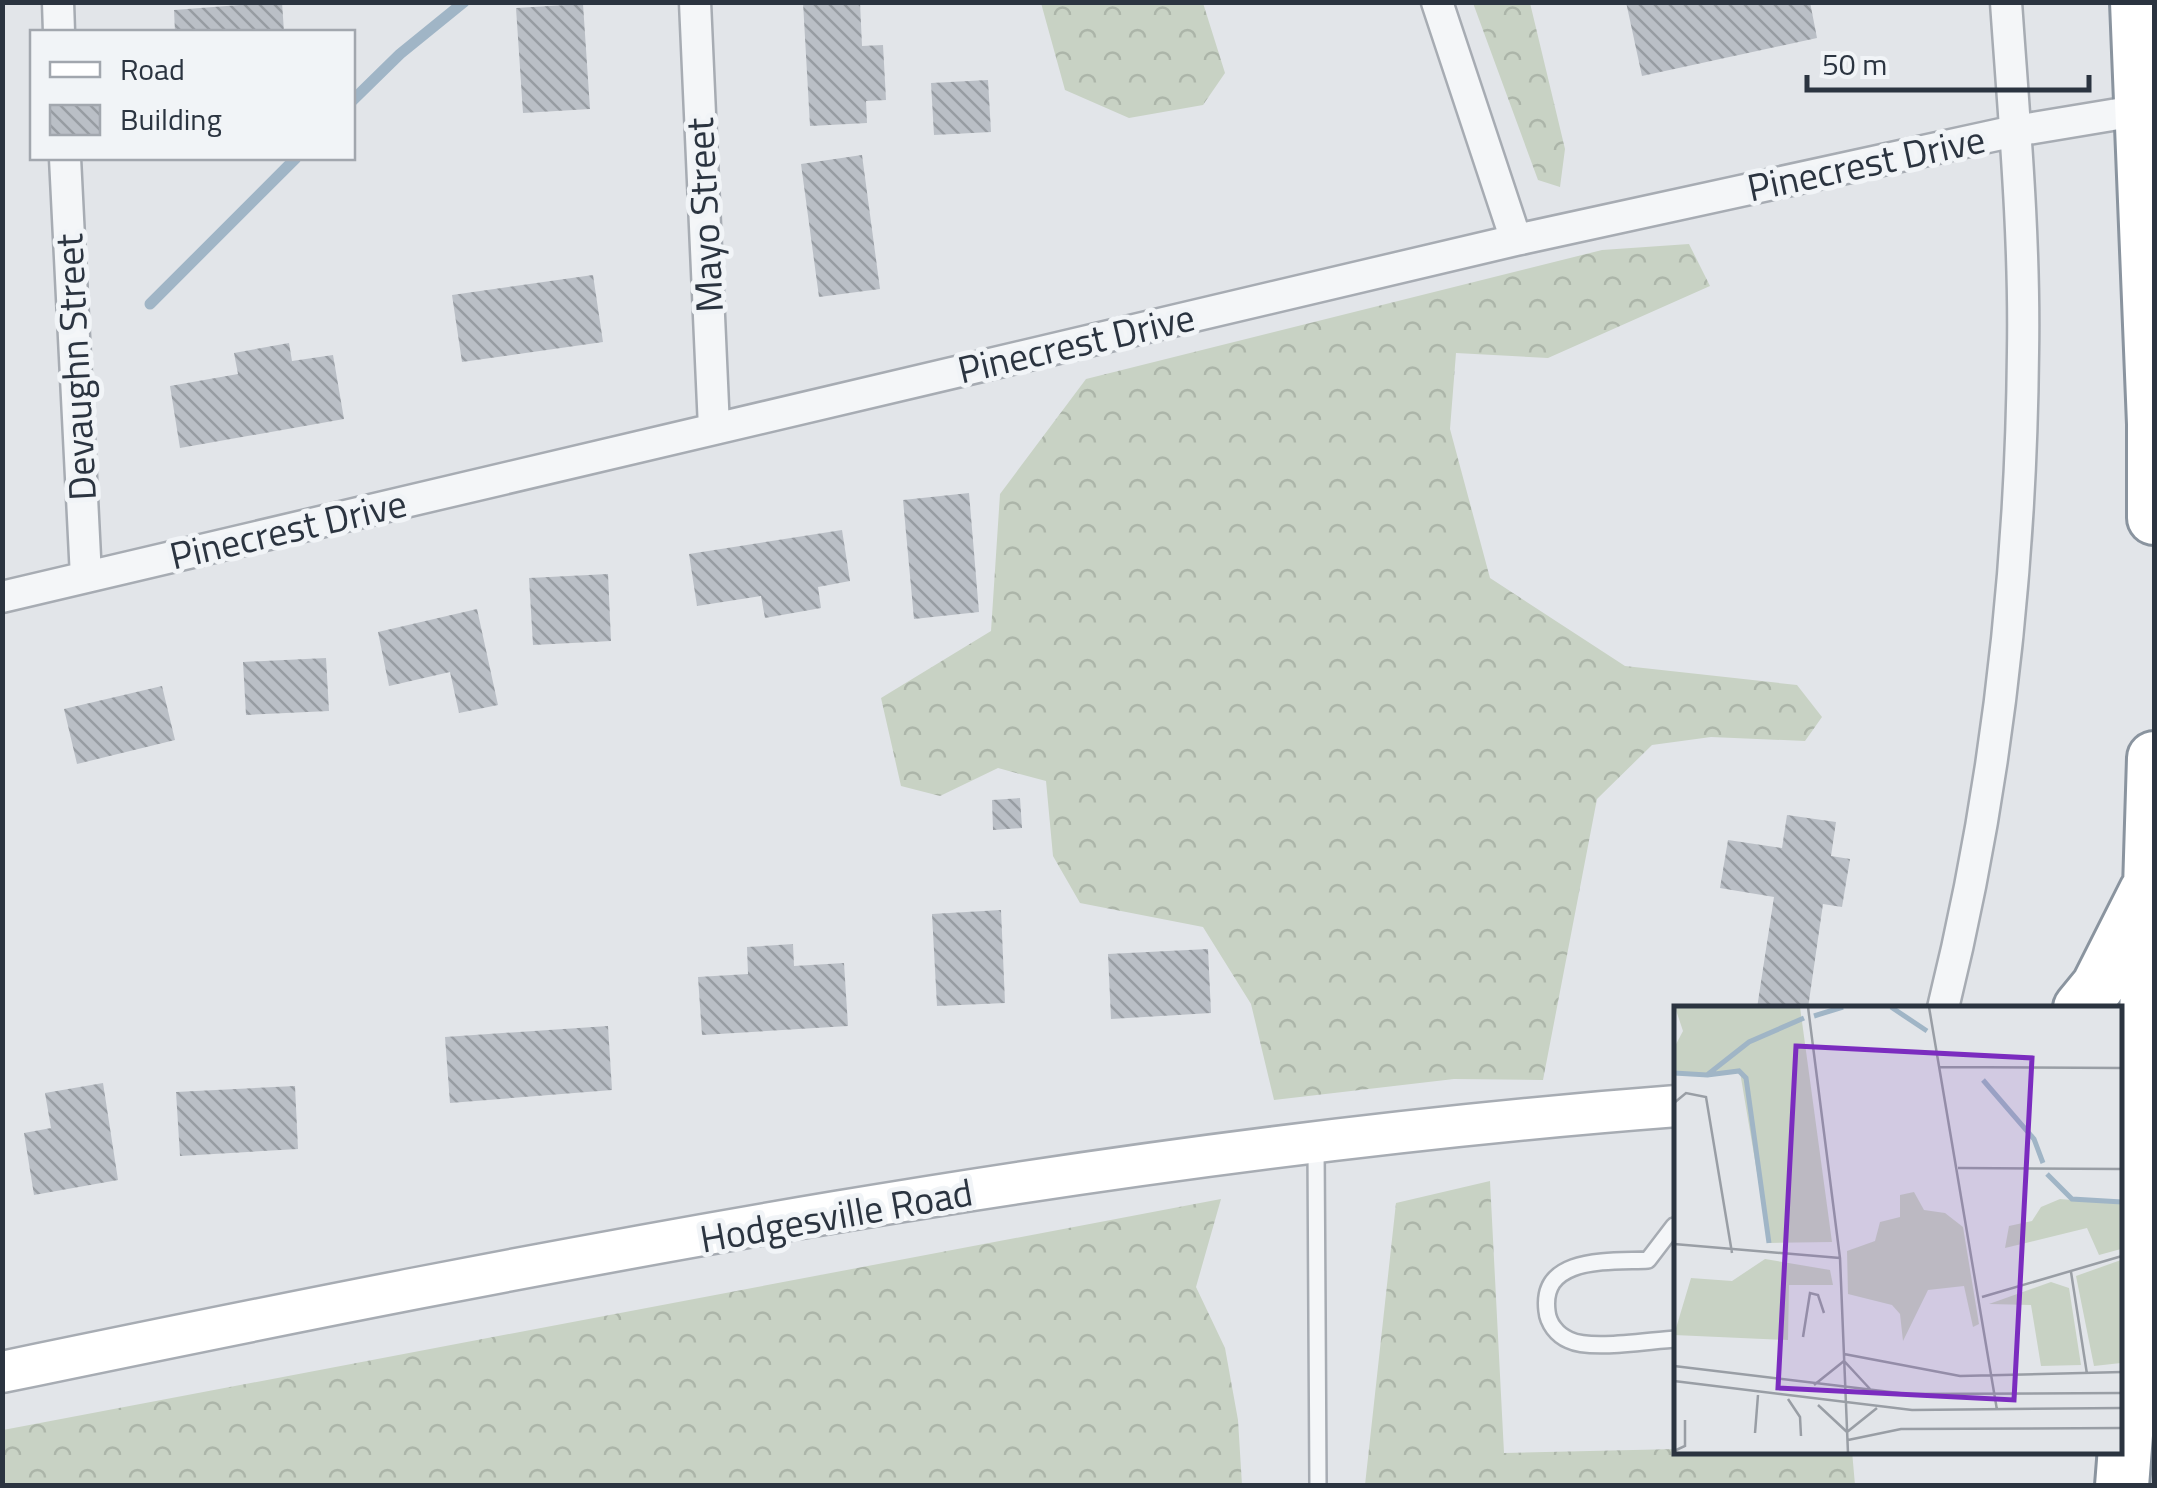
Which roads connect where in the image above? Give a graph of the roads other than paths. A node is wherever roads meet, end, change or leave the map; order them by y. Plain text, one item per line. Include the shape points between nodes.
1 (58, 2) edge
2 (695, 2) edge
3 (1437, 2) edge
4 (2006, 2) edge
5 (2137, 2) edge
6 (59, 30) edge
7 (2149, 108) edge
8 (2014, 130) junction
9 (65, 160) edge
10 (1516, 240) junction
11 (714, 428) junction
12 (2154, 518) edge
13 (86, 577) junction
14 (2, 597) edge
15 (2154, 758) edge
16 (2153, 877) edge
17 (1943, 1006) edge
18 (2082, 1006) edge
19 (2140, 1067) edge
20 (1674, 1106) edge
21 (1316, 1140) junction
22 (1674, 1226) dead end
23 (2129, 1265) edge
24 (1674, 1339) edge
25 (2, 1372) edge
26 (1318, 1486) edge
27 (2122, 1486) edge

1 - 6 street
2 - 11 street, Mayo Street
3 - 10 street
4 - 8 street
5 - 7 highway
7 - 8 street, Pinecrest Drive
7 - 12 highway
8 - 10 street, Pinecrest Drive
8 - 17 street via 2024,348 2019,512 1996,726 1969,902
9 - 13 street, Devaughn Street
10 - 11 street, Pinecrest Drive
11 - 13 street, Pinecrest Drive
13 - 14 street, Pinecrest Drive
15 - 16 highway
16 - 18 highway
16 - 19 highway
19 - 23 highway
20 - 21 street, Hodgesville Road
21 - 25 street, Hodgesville Road via 772,1224
21 - 26 lane
22 - 24 lane via 1648,1260 1562,1270 1546,1307 1549,1322 1570,1341
23 - 27 highway

